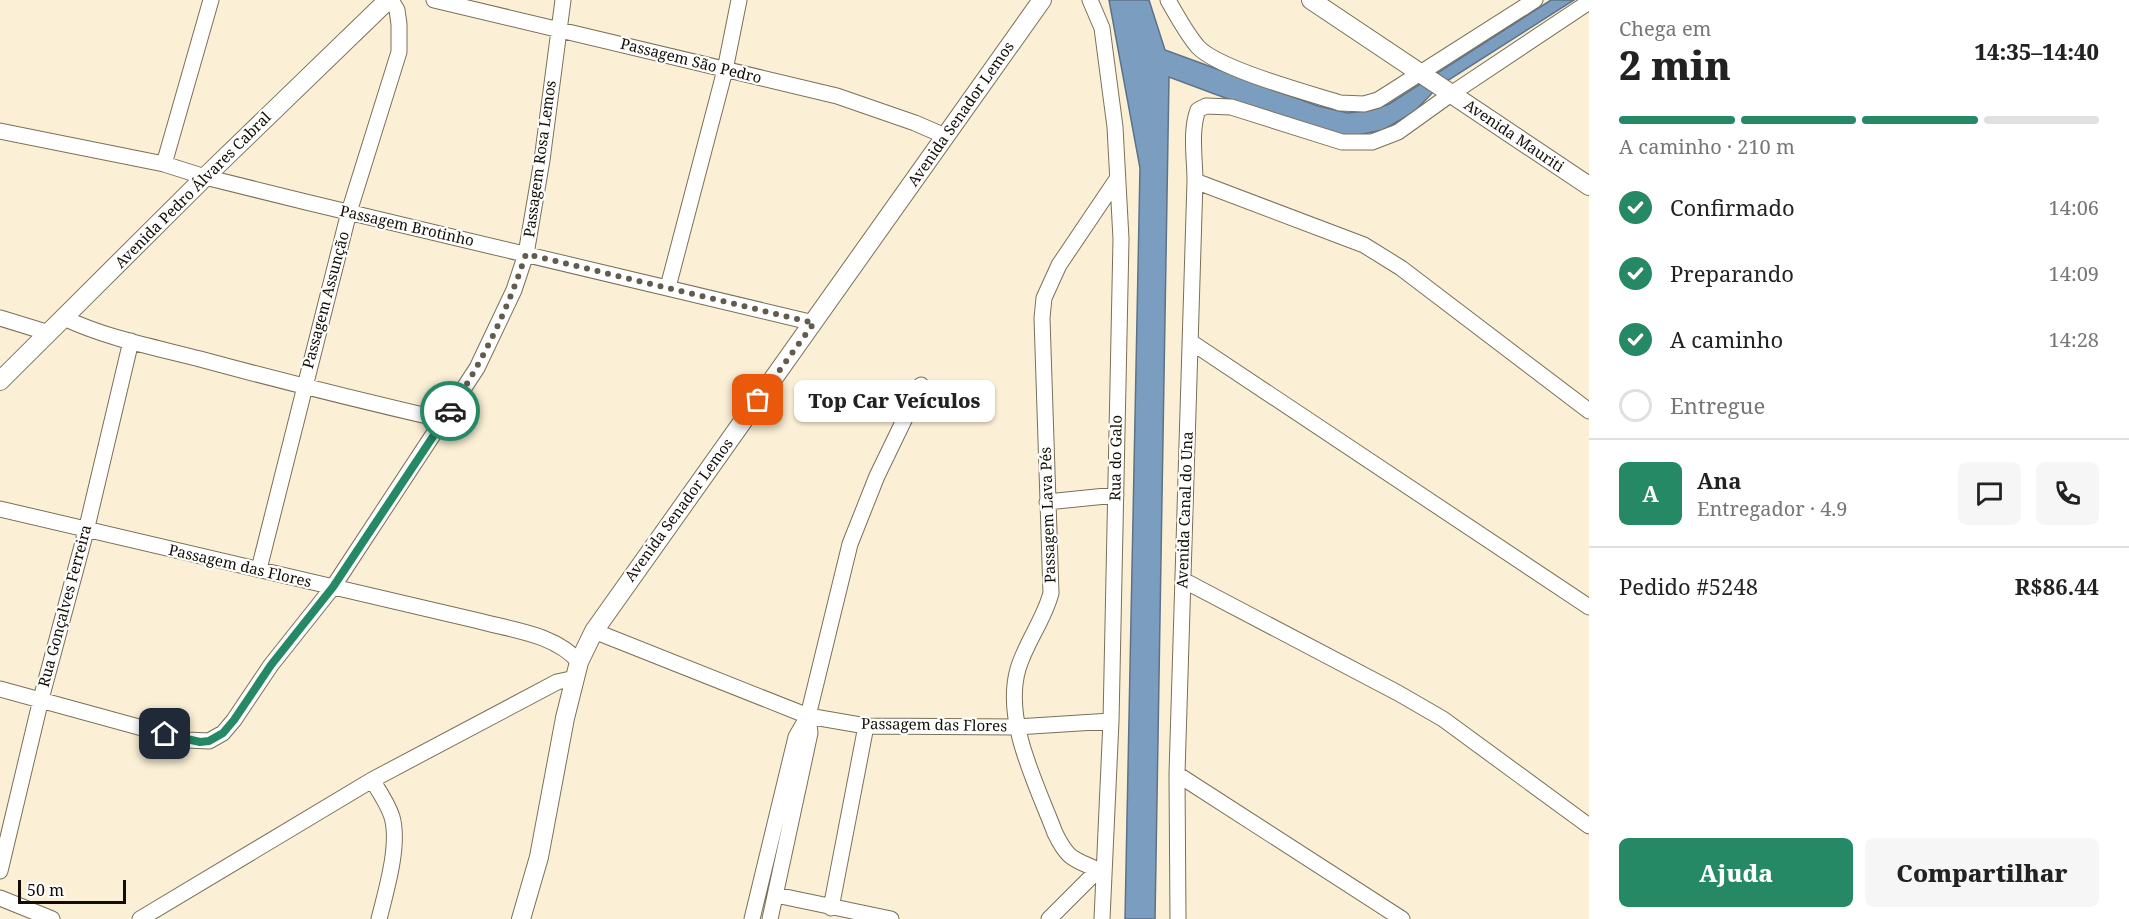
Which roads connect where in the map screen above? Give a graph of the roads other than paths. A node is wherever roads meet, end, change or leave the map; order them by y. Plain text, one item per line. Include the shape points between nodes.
1 (211, 0) edge
2 (389, 0) edge
3 (434, 0) edge
4 (563, 0) edge
5 (739, 0) edge
6 (1090, 0) edge
7 (1168, 0) edge
8 (1535, 0) edge
9 (1038, 2) edge
10 (1589, 2) edge
11 (1322, 3) edge
12 (558, 28) junction
13 (724, 70) junction
14 (1421, 74) junction
15 (1445, 90) junction
16 (0, 131) edge
17 (945, 136) junction
18 (164, 164) junction
19 (205, 177) junction
20 (1117, 179) junction
21 (1195, 181) junction
22 (1589, 186) edge
23 (349, 212) junction
24 (526, 254) junction
25 (668, 287) junction
26 (0, 318) edge
27 (64, 318) junction
28 (814, 323) junction
29 (49, 333) junction
30 (131, 341) junction
31 (1191, 342) junction
32 (0, 381) edge
33 (921, 385) dead end
34 (304, 386) junction
35 (1589, 411) edge
36 (444, 420) junction
37 (1116, 495) junction
38 (1047, 502) junction
39 (0, 509) edge
40 (86, 531) junction
41 (259, 569) junction
42 (1183, 580) junction
43 (333, 587) junction
44 (1589, 607) edge
45 (594, 631) junction
46 (577, 670) junction
47 (0, 689) edge
48 (41, 699) junction
49 (808, 716) junction
50 (1111, 722) junction
51 (866, 726) junction
52 (1016, 726) junction
53 (1177, 774) junction
54 (372, 780) junction
55 (1589, 826) edge
56 (0, 871) edge
57 (1101, 871) junction
58 (776, 895) junction
59 (0, 898) edge
60 (831, 908) junction
61 (1182, 916) edge
62 (52, 919) edge
63 (140, 919) edge
64 (379, 919) edge
65 (521, 919) edge
66 (752, 919) edge
67 (770, 919) edge
68 (891, 919) edge
69 (1049, 919) edge
70 (1102, 919) edge
71 (1401, 919) edge

1 - 18 street
2 - 19 main road, Avenida Pedro Álvares Cabral
2 - 23 street, Passagem Assunção via 399,24 399,52
3 - 12 street, Passagem São Pedro
4 - 12 street, Passagem Rosa Lemos
5 - 13 street
6 - 20 street, Rua do Galo via 1102,28 1115,127
7 - 14 street via 1199,48 1211,57 1340,103 1378,100
8 - 14 street
9 - 17 main road, Avenida Senador Lemos
10 - 15 street
11 - 14 main road, Avenida Mauriti
12 - 13 street, Passagem São Pedro
12 - 24 street, Passagem Rosa Lemos
13 - 17 street, Passagem São Pedro via 837,96
13 - 25 street
14 - 15 main road, Avenida Mauriti
15 - 21 street, Avenida Canal do Una via 1398,132 1372,142 1342,142 1231,107 1206,106 1198,110 1195,118
15 - 22 main road, Avenida Mauriti
16 - 18 street, Passagem Brotinho
17 - 28 main road, Avenida Senador Lemos
18 - 19 street, Passagem Brotinho
19 - 23 street, Passagem Brotinho
19 - 27 main road, Avenida Pedro Álvares Cabral
20 - 37 street, Rua do Galo via 1121,239
20 - 38 street, Passagem Lava Pés via 1059,265 1044,298
21 - 31 street, Avenida Canal do Una
21 - 35 street via 1364,245 1401,268
23 - 24 street, Passagem Brotinho
23 - 34 street, Passagem Assunção
24 - 25 street, Passagem Brotinho
24 - 36 street, Passagem Rosa Lemos via 514,290 477,368
25 - 28 street, Passagem Brotinho
26 - 29 street
27 - 29 main road, Avenida Pedro Álvares Cabral
27 - 30 street
28 - 45 main road, Avenida Senador Lemos
29 - 32 main road, Avenida Pedro Álvares Cabral
30 - 34 street
30 - 40 street, Rua Gonçalves Ferreira
31 - 42 street, Avenida Canal do Una
31 - 44 street
33 - 49 street via 877,476 850,544
34 - 36 street
34 - 41 street, Passagem Assunção
36 - 43 street, Passagem Rosa Lemos
37 - 38 street
37 - 50 street, Rua do Galo
38 - 52 street, Passagem Lava Pés via 1051,593 1018,670
39 - 40 street, Passagem das Flores
40 - 41 street, Passagem das Flores
40 - 48 street, Rua Gonçalves Ferreira
41 - 43 street, Passagem das Flores
42 - 53 street, Avenida Canal do Una
42 - 55 street via 1443,719
43 - 46 street, Passagem das Flores via 538,637 562,648
43 - 48 street, Passagem Rosa Lemos via 271,665 234,720 209,741 186,740
45 - 46 main road, Avenida Senador Lemos
45 - 49 street, Passagem das Flores
46 - 54 street
46 - 65 main road, Avenida Senador Lemos via 539,857
47 - 48 street
48 - 56 street, Rua Gonçalves Ferreira
49 - 51 street, Passagem das Flores
49 - 58 street via 810,733
49 - 66 street via 796,737
50 - 52 street, Passagem das Flores
50 - 57 street, Rua do Galo
51 - 52 street, Passagem das Flores
51 - 60 street
52 - 57 street, Passagem Lava Pés via 1063,850
53 - 61 street, Avenida Canal do Una
53 - 71 street
54 - 63 street
54 - 64 street via 391,813 394,829
57 - 69 street
57 - 70 street, Rua do Galo
58 - 60 street
58 - 67 street
59 - 62 street
60 - 68 street

